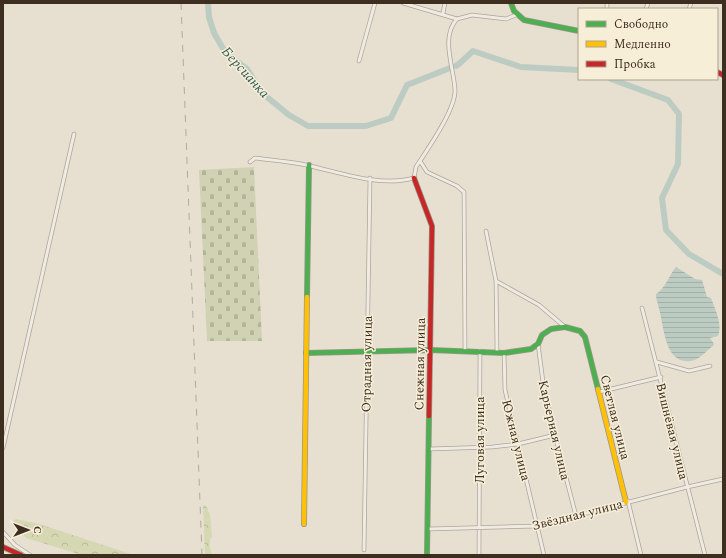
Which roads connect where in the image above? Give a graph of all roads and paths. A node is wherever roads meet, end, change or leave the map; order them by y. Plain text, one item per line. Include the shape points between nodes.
1 (375, 3) edge
2 (403, 3) edge
3 (445, 3) edge
4 (511, 3) edge
5 (443, 13) junction
6 (516, 15) junction
7 (457, 19) junction
8 (578, 31) edge
9 (359, 61) dead end
10 (74, 134) dead end
11 (420, 161) junction
12 (250, 162) dead end
13 (308, 165) junction
14 (370, 178) junction
15 (414, 178) junction
16 (486, 231) dead end
17 (496, 281) junction
18 (642, 308) dead end
19 (565, 327) junction
20 (538, 344) junction
21 (431, 350) junction
22 (465, 351) junction
23 (480, 351) junction
24 (497, 352) junction
25 (306, 353) junction
26 (366, 353) junction
27 (504, 353) junction
28 (657, 362) junction
29 (710, 366) dead end
30 (661, 377) junction
31 (599, 392) junction
32 (555, 435) junction
33 (518, 444) junction
34 (479, 447) junction
35 (3, 448) edge
36 (429, 449) junction
37 (723, 479) edge
38 (687, 487) junction
39 (627, 502) junction
40 (576, 516) junction
41 (304, 524) dead end
42 (537, 526) junction
43 (428, 529) junction
44 (478, 529) junction
45 (3, 534) edge
46 (3, 547) edge
47 (364, 550) dead end
48 (20, 555) edge
49 (30, 555) edge
50 (428, 555) edge
51 (479, 555) edge
52 (544, 555) edge
53 (641, 555) edge
54 (705, 555) edge

1 - 9 street
2 - 5 street
3 - 5 street
4 - 6 main road
5 - 7 street
6 - 7 street via 506,19 472,15
6 - 8 main road via 524,20
7 - 11 street via 448,35 455,88 454,102
10 - 35 street
11 - 15 street
11 - 22 street via 427,172 464,192
12 - 13 street via 255,158
13 - 14 street
13 - 25 main road
14 - 15 street via 402,181
14 - 26 street, Отрадная улица
15 - 21 main road, Снежная улица via 432,226
16 - 17 street
17 - 19 street via 539,305
17 - 24 street
18 - 28 street, Вишнёвая улица
19 - 20 main road via 551,329 542,335
19 - 31 main road, Светлая улица via 580,331 585,337
20 - 27 main road via 531,349
20 - 32 street, Карьерная улица
21 - 22 main road
21 - 26 main road
21 - 36 main road, Снежная улица
22 - 23 main road
23 - 24 main road
23 - 34 street, Луговая улица
24 - 27 main road
25 - 26 main road
25 - 41 main road
26 - 47 street, Отрадная улица
27 - 33 street, Южная улица via 505,390
28 - 29 street via 689,371
28 - 30 street, Вишнёвая улица
30 - 31 street
30 - 38 street, Вишнёвая улица
31 - 39 main road, Светлая улица
32 - 33 street
32 - 40 street, Карьерная улица
33 - 34 street
33 - 42 street, Южная улица
34 - 36 street
34 - 44 street, Луговая улица
36 - 43 main road, Снежная улица
37 - 38 street, Звёздная улица
38 - 39 street, Звёздная улица
38 - 54 street, Вишнёвая улица
39 - 40 street, Звёздная улица
39 - 53 street, Светлая улица
40 - 42 street, Звёздная улица
42 - 44 street, Звёздная улица
42 - 52 street, Южная улица
43 - 44 street, Звёздная улица
43 - 50 main road, Снежная улица
44 - 51 street, Луговая улица
45 - 49 street
46 - 48 main road

